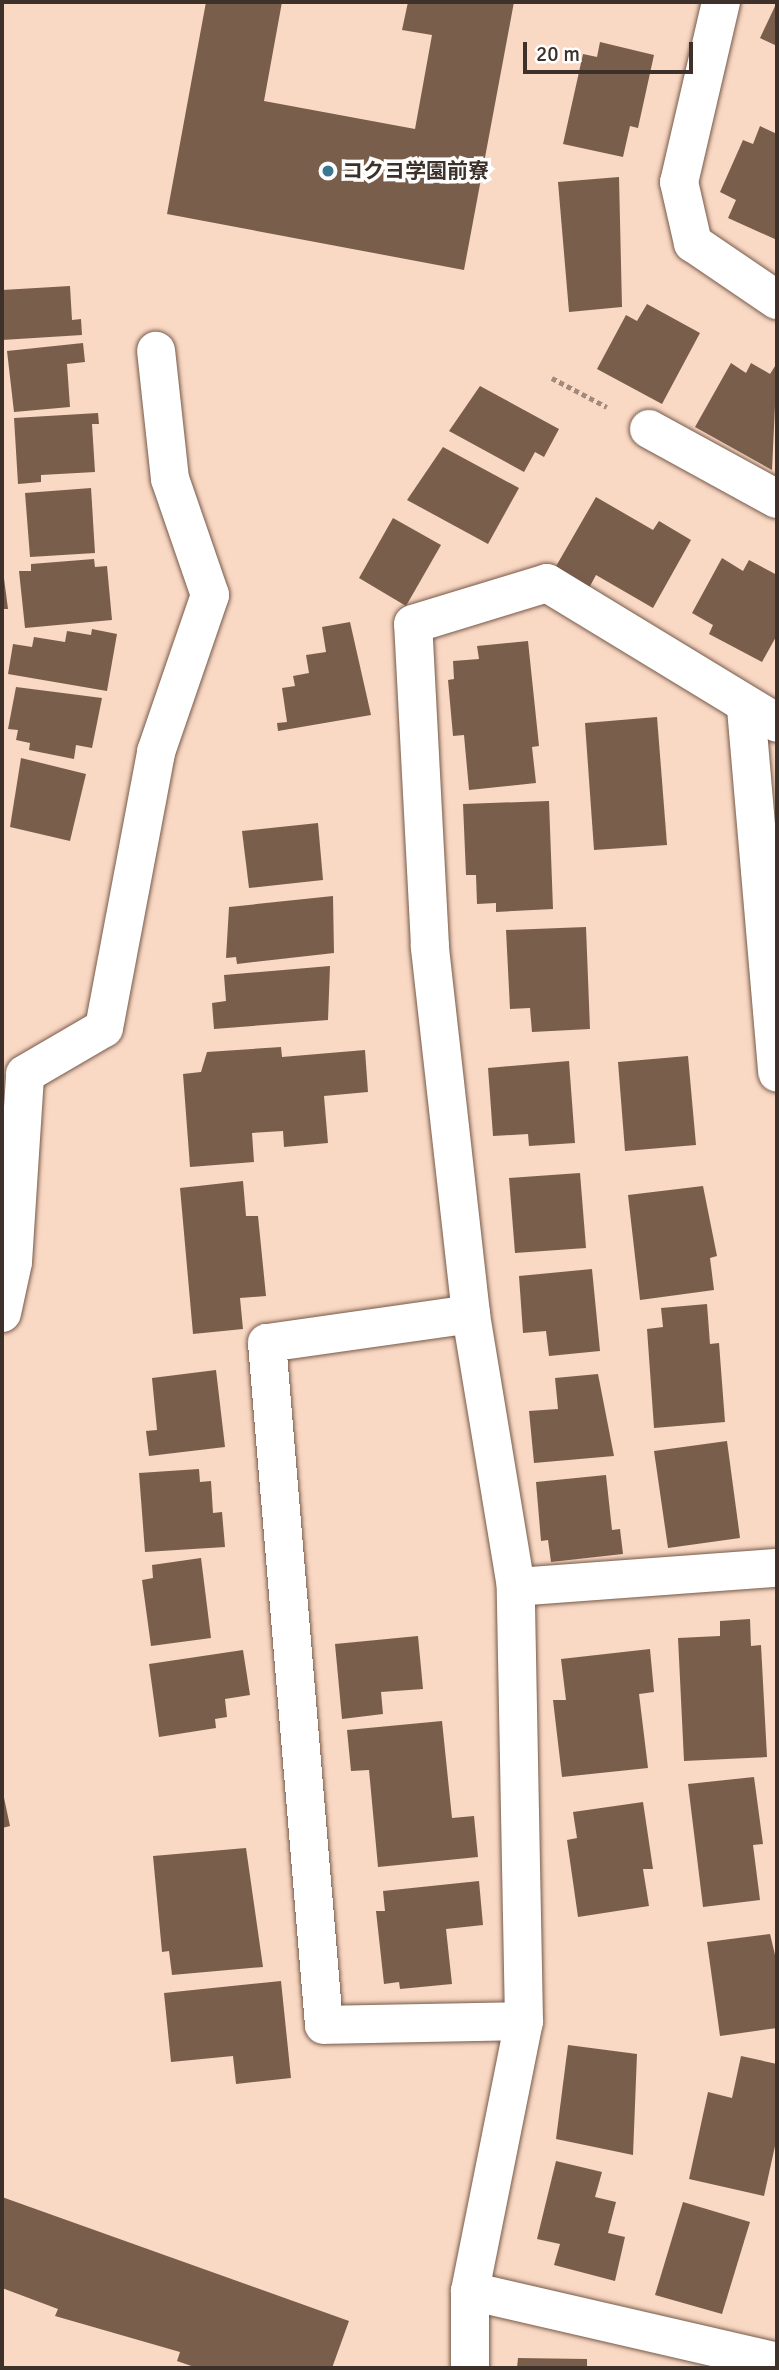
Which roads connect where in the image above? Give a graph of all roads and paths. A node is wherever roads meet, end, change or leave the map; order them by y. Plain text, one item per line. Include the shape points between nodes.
1 (720, 2) edge
2 (777, 300) edge
3 (156, 351) dead end
4 (552, 378) dead end
5 (649, 429) joint
6 (777, 499) edge
7 (762, 715) edge
8 (777, 1073) edge
9 (2, 1313) edge
10 (471, 1314) junction
11 (777, 1568) edge
12 (516, 1587) junction
13 (524, 2021) junction
14 (470, 2291) junction
15 (777, 2362) edge
16 (470, 2368) edge

1 - 2 street via 679,182 693,243
3 - 9 street via 170,479 210,596 156,752 104,1028 25,1074 13,1262
4 - 5 path
5 - 6 street
7 - 8 street
7 - 10 street via 547,583 413,624 430,946
10 - 12 street
10 - 13 street via 267,1343 324,2025
11 - 12 street
12 - 13 street
13 - 14 street
14 - 15 street
14 - 16 street

